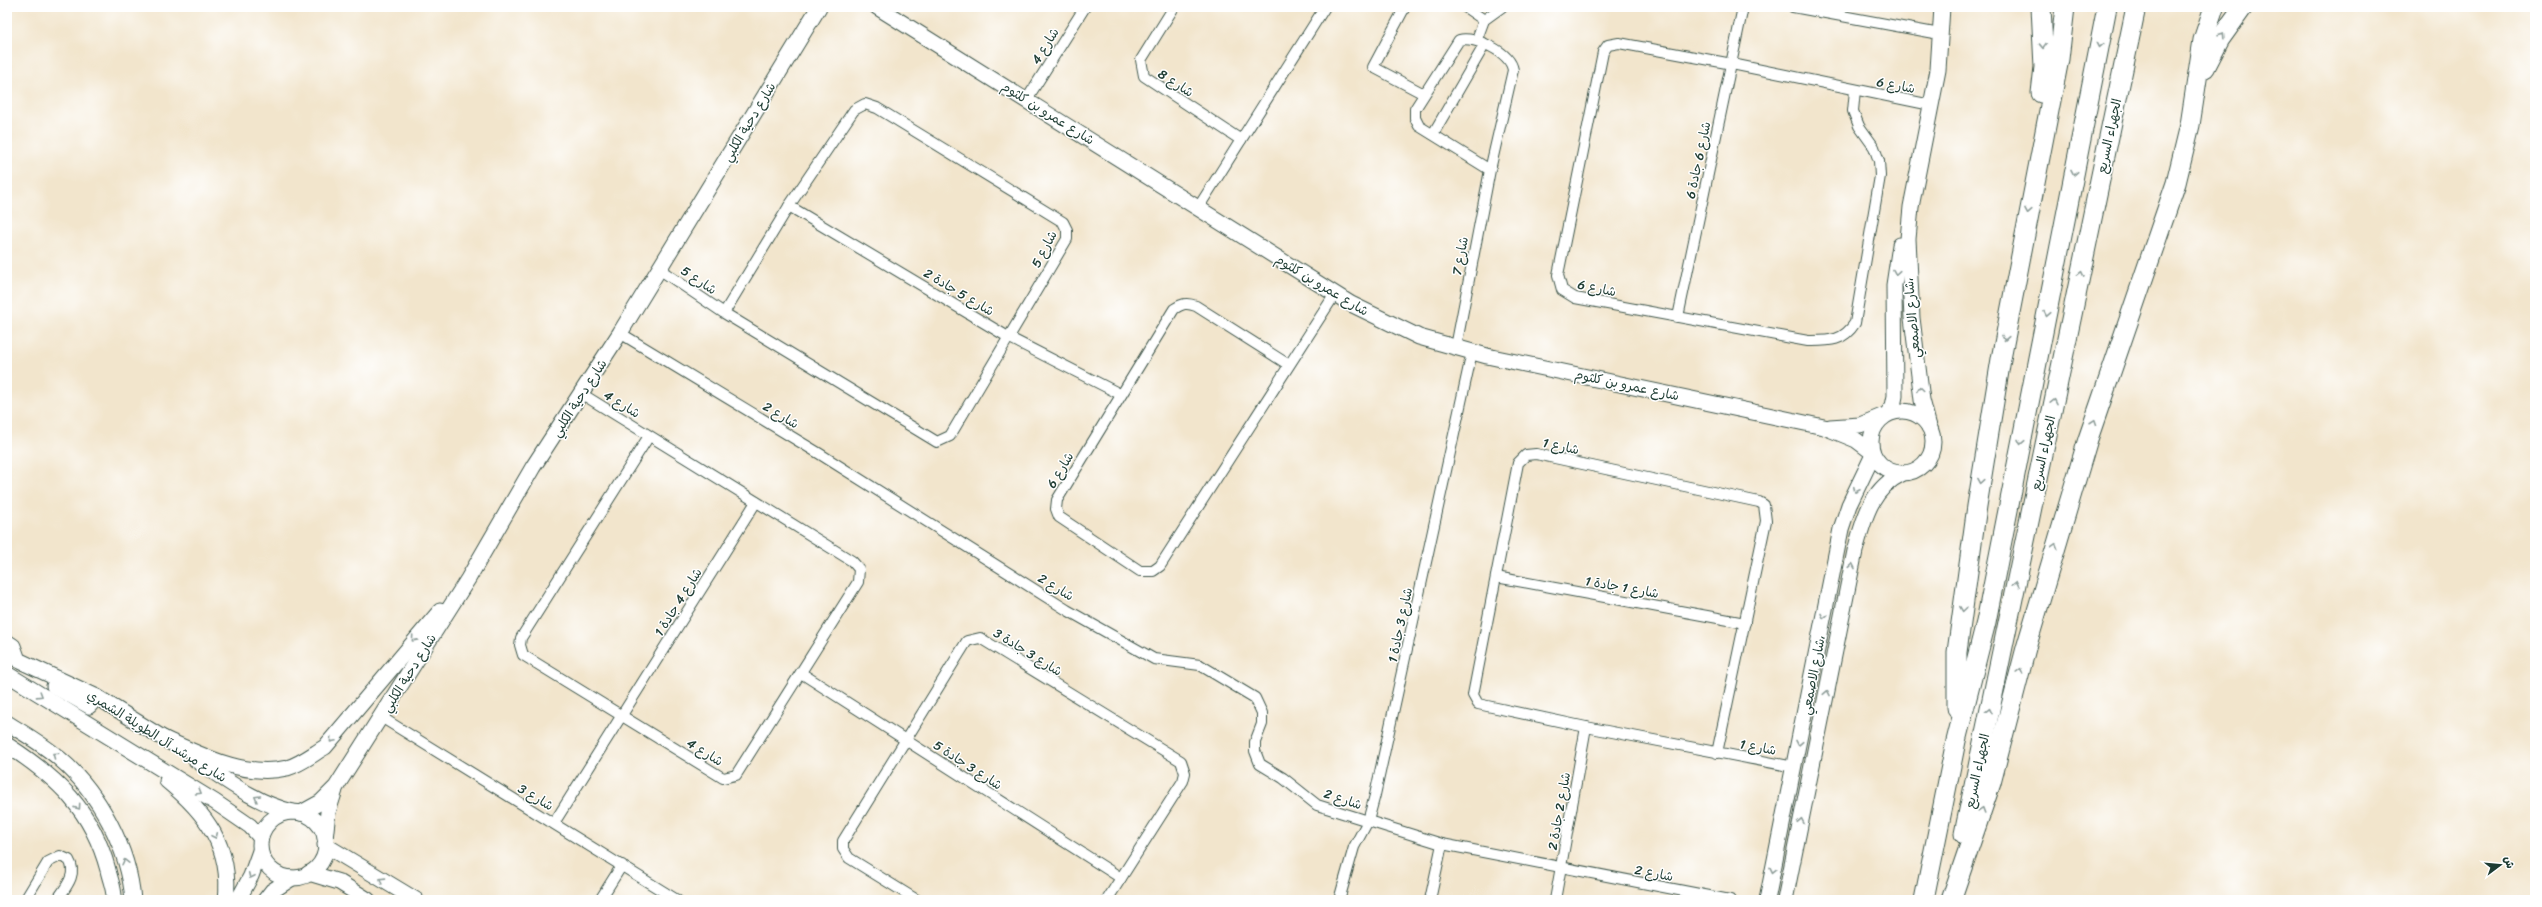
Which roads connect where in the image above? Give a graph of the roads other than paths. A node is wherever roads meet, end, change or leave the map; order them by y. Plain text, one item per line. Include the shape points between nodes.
1 (819, 7) edge
2 (877, 7) edge
3 (1085, 7) edge
4 (1174, 7) edge
5 (1325, 7) edge
6 (1406, 7) edge
7 (1465, 7) edge
8 (1502, 7) edge
9 (1743, 7) edge
10 (1793, 7) edge
11 (1942, 7) edge
12 (2041, 7) edge
13 (2064, 7) edge
14 (2107, 7) edge
15 (2136, 7) edge
16 (2214, 7) edge
17 (2243, 7) edge
18 (1484, 20) junction
19 (1940, 34) junction
20 (1481, 42) junction
21 (1732, 64) junction
22 (1855, 90) junction
23 (1424, 94) junction
24 (2195, 96) junction
25 (1027, 99) junction
26 (1931, 105) junction
27 (1433, 134) junction
28 (1241, 140) junction
29 (1490, 170) junction
30 (2033, 185) junction
31 (789, 206) junction
32 (1911, 207) junction
33 (1198, 208) junction
34 (659, 269) junction
35 (1335, 294) junction
36 (724, 313) junction
37 (1678, 317) junction
38 (620, 333) junction
39 (1008, 337) junction
40 (1456, 347) junction
41 (1472, 352) junction
42 (1289, 365) junction
43 (582, 394) junction
44 (1120, 394) junction
45 (1886, 415) junction
46 (1824, 427) junction
47 (1929, 427) junction
48 (649, 436) junction
49 (1873, 453) junction
50 (1904, 474) junction
51 (756, 502) junction
52 (1496, 578) junction
53 (468, 579) junction
54 (1745, 623) junction
55 (7, 642) edge
56 (7, 673) edge
57 (802, 673) junction
58 (97, 697) junction
59 (623, 716) junction
60 (381, 717) junction
61 (7, 723) edge
62 (1586, 727) junction
63 (163, 738) junction
64 (905, 739) junction
65 (1956, 741) junction
66 (7, 745) edge
67 (129, 750) junction
68 (1717, 753) junction
69 (1794, 767) junction
70 (336, 787) junction
71 (297, 812) junction
72 (1368, 821) junction
73 (554, 823) junction
74 (325, 842) junction
75 (260, 844) junction
76 (1442, 844) junction
77 (622, 865) junction
78 (1562, 868) junction
79 (309, 873) junction
80 (292, 878) junction
81 (1121, 878) junction
82 (1695, 897) edge
83 (25, 900) edge
84 (57, 900) edge
85 (114, 900) edge
86 (132, 900) edge
87 (226, 900) edge
88 (238, 900) edge
89 (265, 900) edge
90 (368, 900) edge
91 (416, 900) edge
92 (600, 900) edge
93 (677, 900) edge
94 (917, 900) edge
95 (1107, 900) edge
96 (1339, 900) edge
97 (1430, 900) edge
98 (1555, 900) edge
99 (1730, 900) edge
100 (1767, 900) edge
101 (1786, 900) edge
102 (1924, 900) edge
103 (1950, 900) edge

1 - 34 street, شارع دحية الكلبي
2 - 25 street, شارع عمرو بن كلثوم
3 - 25 street, شارع 4
4 - 28 street, شارع 8 via 1141,60 1144,76
5 - 28 street
6 - 23 street via 1373,67
7 - 18 street
8 - 18 street
9 - 21 street, شارع 6 جادة 6
10 - 19 street
11 - 19 street, شارع الاصمعي،
12 -> 30 highway via 2044,67
13 - 30 highway via 2059,59
14 -> 65 highway, الجهراء السريع via 1986,622
103 -> 15 highway, الجهراء السريع
16 - 24 highway via 2203,40
24 -> 17 highway via 2210,57
18 - 20 street
19 - 26 street, شارع الاصمعي، via 1938,70
20 - 23 street via 1468,38 1459,40
20 - 27 street
20 - 29 street, شارع 7 via 1507,57 1512,70
21 - 22 street, شارع 6
21 - 37 street, شارع 6 جادة 6
21 - 37 street, شارع 6 via 1619,43 1608,45 1603,52 1558,280 1565,293 1575,298
22 - 26 street, شارع 6
22 - 37 street, شارع 6 via 1853,111 1859,126 1874,147 1879,161 1880,176 1855,323 1848,334 1837,339 1808,340
23 - 27 street via 1415,109 1415,118 1419,126
103 -> 24 highway via 1991,783 2032,626 2088,439 2176,183
25 - 33 street, شارع عمرو بن كلثوم
26 - 32 street, شارع الاصمعي،
27 - 29 street
28 - 33 street
29 - 40 street, شارع 7
30 -> 65 highway via 1977,506 1957,652
31 - 36 street, شارع 5
31 - 39 street, شارع 5 جادة 2
31 - 39 street, شارع 5 via 854,110 865,104 877,108 1065,226 1067,239
32 -> 45 street, شارع الاصمعي، via 1901,239 1894,285 1895,390 1893,406
47 -> 32 street, شارع الاصمعي، via 1922,400 1912,318 1908,264
33 - 35 street, شارع عمرو بن كلثوم
34 - 36 street, شارع 5
34 - 38 street, شارع دحية الكلبي
35 - 40 street, شارع عمرو بن كلثوم via 1419,337
35 - 42 street, شارع 6
36 - 39 street, شارع 5 via 931,441 937,442 950,436
38 - 43 street, شارع دحية الكلبي
38 - 72 street, شارع 2 via 820,454 1067,610 1154,659 1200,664 1255,698 1262,713 1262,724 1255,742 1260,764 1283,778 1317,805
39 - 44 street, شارع 5 جادة 2
40 - 41 street, شارع عمرو بن كلثوم
41 - 46 street, شارع عمرو بن كلثوم
41 - 72 street, شارع 3 جادة 1
42 - 44 street, شارع 6 via 1196,306 1185,303 1174,309
42 - 44 street, شارع 6 via 1160,566 1148,572 1140,571 1062,521 1056,509 1057,500
43 - 48 street, شارع 4
43 - 53 street, شارع دحية الكلبي via 533,467
45 - 46 street, شارع عمرو بن كلثوم via 1860,425
45 - 47 street via 1896,411 1910,412 1923,419
45 - 49 street via 1872,431
46 - 49 street, شارع عمرو بن كلثوم via 1856,440
47 - 50 street via 1933,437 1929,457 1914,471
48 - 51 street, شارع 4
48 - 59 street, شارع 4 via 521,638 520,645 523,655
49 - 50 street via 1881,465 1891,472
49 -> 69 street, شارع الاصمعي، via 1848,505 1841,529
101 -> 50 street, شارع الاصمعي، via 1855,551 1873,498 1888,482
51 - 57 street, شارع 4 via 852,561 859,570 858,582
51 - 59 street, شارع 4 جادة 1
52 - 54 street, شارع 1 جادة 1
52 - 54 street, شارع 1 via 1518,462 1526,456 1536,454 1764,505 1766,521
52 - 62 street, شارع 1 via 1473,696 1475,700 1482,706
53 - 60 street, شارع دحية الكلبي
53 -> 63 street via 410,644 325,747 300,762 275,770 253,770 214,760
54 - 68 street, شارع 1
55 - 58 street, شارع مرشد آل الطويلة الشمري via 13,646 18,660
56 - 58 street via 30,672 85,705 92,704
56 -> 67 street, شارع مرشد آل الطويلة الشمري
57 - 59 street, شارع 4 via 736,775 730,778 722,778
57 - 64 street, شارع 3 جادة 5
58 - 63 street, شارع مرشد آل الطويلة الشمري
59 - 73 street, شارع 4 جادة 1
60 - 70 street, شارع دحية الكلبي
60 - 73 street, شارع 3
86 -> 61 street via 123,854 106,818 86,785 60,758
62 - 68 street, شارع 1
62 - 78 street, شارع 2 جادة 2
71 -> 63 street, شارع مرشد آل الطويلة الشمري via 276,808 258,800
64 - 81 street, شارع 3 جادة 5
64 - 81 street, شارع 3 جادة 3 via 966,641 975,637 1181,761 1185,772 1183,781
64 - 94 street, شارع 3 جادة 3 via 845,836 843,849 849,858
65 - 102 highway, الجهراء السريع
66 -> 85 street via 46,772 73,799 91,825 105,859
67 -> 75 street, شارع مرشد آل الطويلة الشمري via 250,826
67 -> 87 street via 193,804 210,824 220,846 226,870
68 - 69 street, شارع 1
69 -> 100 street, شارع الاصمعي،
70 - 71 street, شارع دحية الكلبي via 321,802
70 - 74 street, شارع دحية الكلبي via 328,812
71 - 74 street via 316,822
71 - 75 street via 282,814 272,819 265,828
72 - 76 street, شارع 2
72 - 96 street, شارع 3 جادة 1 via 1356,843
73 - 77 street, شارع 3
74 - 79 street via 322,859
91 -> 74 street
75 - 80 street via 264,861 272,870
75 -> 88 street via 251,876
76 - 78 street, شارع 2
76 - 97 street
77 - 92 street
77 - 93 street, شارع 3
78 - 82 street, شارع 2
78 - 98 street, شارع 2 جادة 2
79 - 80 street
79 - 90 street via 339,882
80 - 89 street via 272,891
81 - 95 street, شارع 3 جادة 3
82 - 99 street, شارع 2
83 - 84 street via 48,862 60,856 67,858 73,869 71,878

